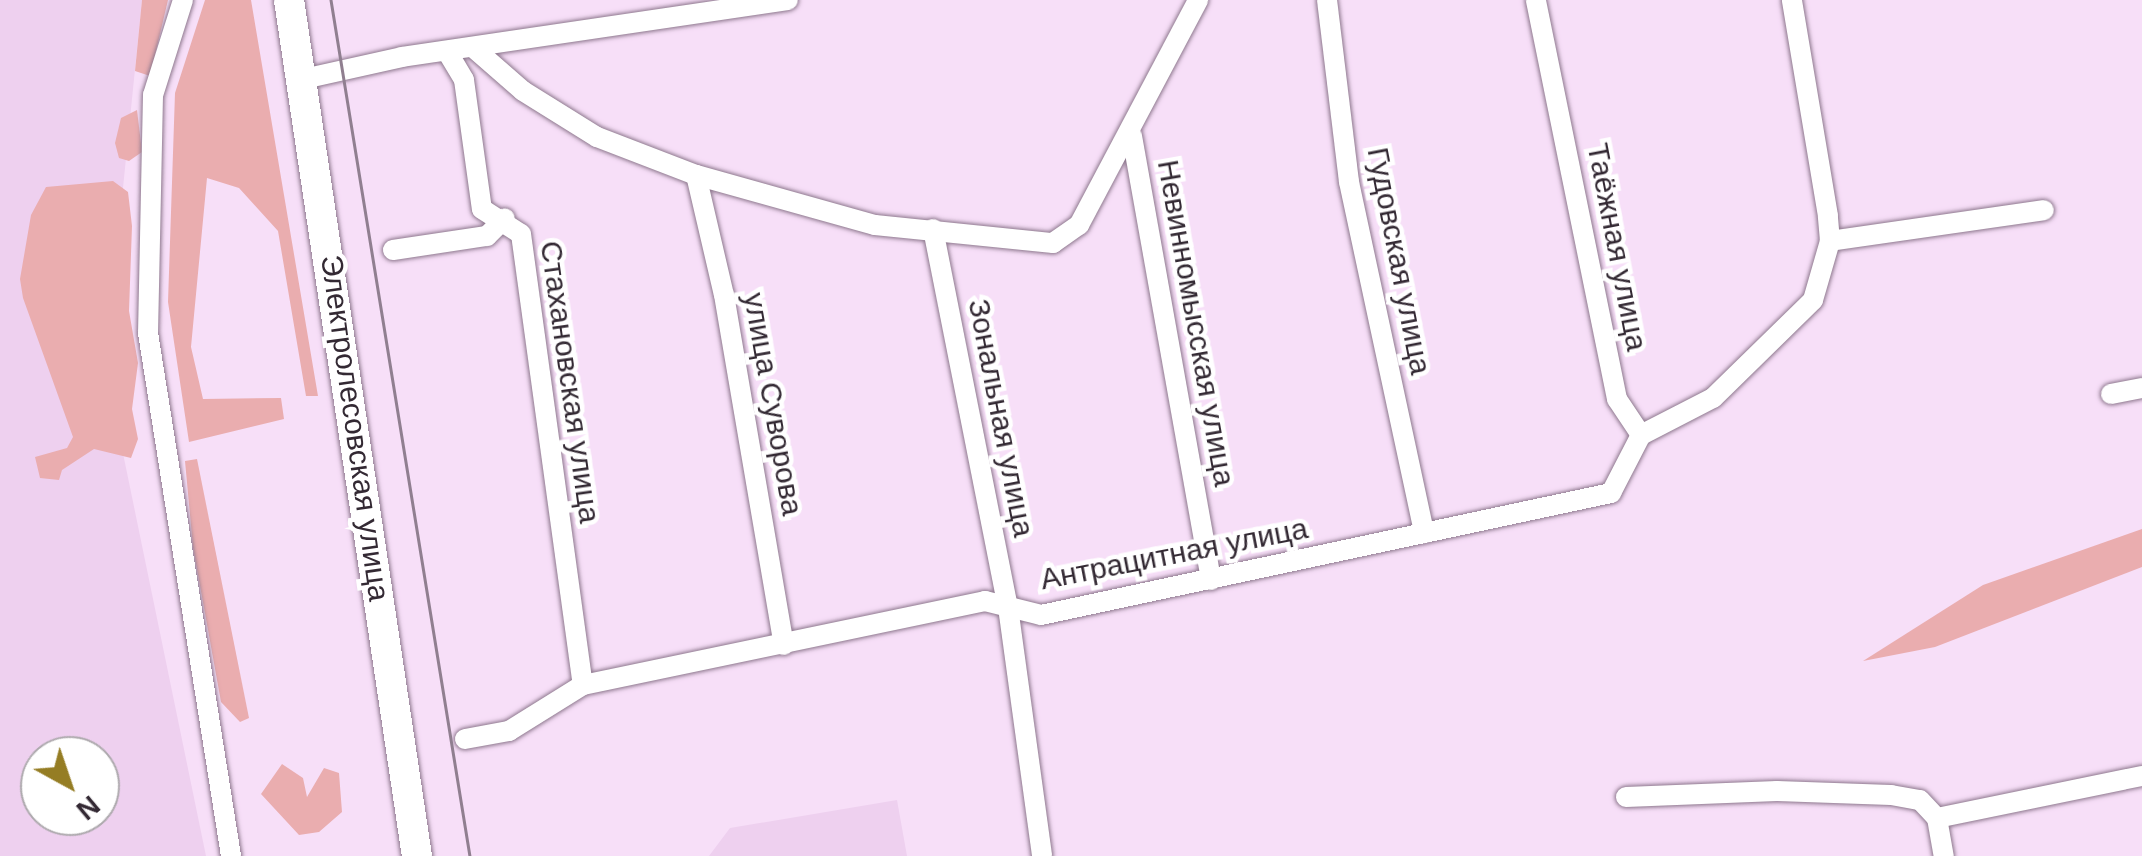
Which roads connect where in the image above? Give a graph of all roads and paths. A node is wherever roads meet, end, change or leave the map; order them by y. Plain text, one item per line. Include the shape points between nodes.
1 (183, 0) edge
2 (289, 0) edge
3 (788, 0) edge
4 (1198, 0) edge
5 (1327, 0) edge
6 (1536, 0) edge
7 (1792, 0) edge
8 (476, 50) junction
9 (448, 53) junction
10 (304, 79) junction
11 (1132, 136) junction
12 (696, 175) junction
13 (2044, 210) dead end
14 (505, 218) junction
15 (933, 229) junction
16 (1830, 241) junction
17 (393, 250) dead end
18 (2142, 388) edge
19 (2111, 394) dead end
20 (1641, 436) junction
21 (1424, 532) junction
22 (1211, 580) junction
23 (1008, 606) junction
24 (784, 645) junction
25 (583, 685) junction
26 (465, 739) dead end
27 (2142, 776) edge
28 (1626, 797) dead end
29 (1937, 818) junction
30 (231, 856) edge
31 (418, 856) edge
32 (1042, 856) edge
33 (1944, 856) edge

1 - 30 street via 153,95 148,333
2 - 10 main road, Электролесовская улица
3 - 8 street
4 - 11 street
5 - 21 street, Гудовская улица via 1349,182
6 - 20 street, Таёжная улица via 1617,400
7 - 16 street
8 - 9 street
8 - 12 street via 523,92 597,137
9 - 10 street
9 - 14 street, Стахановская улица via 464,80 482,209
10 - 31 main road, Электролесовская улица
11 - 15 street via 1079,225 1053,244
11 - 22 street, Невинномысская улица
12 - 15 street via 875,225
12 - 24 street, улица Суворова via 724,295
13 - 16 street
14 - 17 street via 487,236
14 - 25 street, Стахановская улица via 521,234
15 - 23 street, Зональная улица
16 - 20 street via 1813,300 1713,398
18 - 19 street
20 - 21 street, Антрацитная улица via 1612,494
21 - 22 street, Антрацитная улица
22 - 23 street, Антрацитная улица via 1041,615
23 - 24 street, Антрацитная улица via 984,601
23 - 32 street, Зональная улица
24 - 25 street, Антрацитная улица
25 - 26 street, Антрацитная улица via 509,730
27 - 29 street
28 - 29 street via 1777,790 1891,795 1920,800
29 - 33 street

